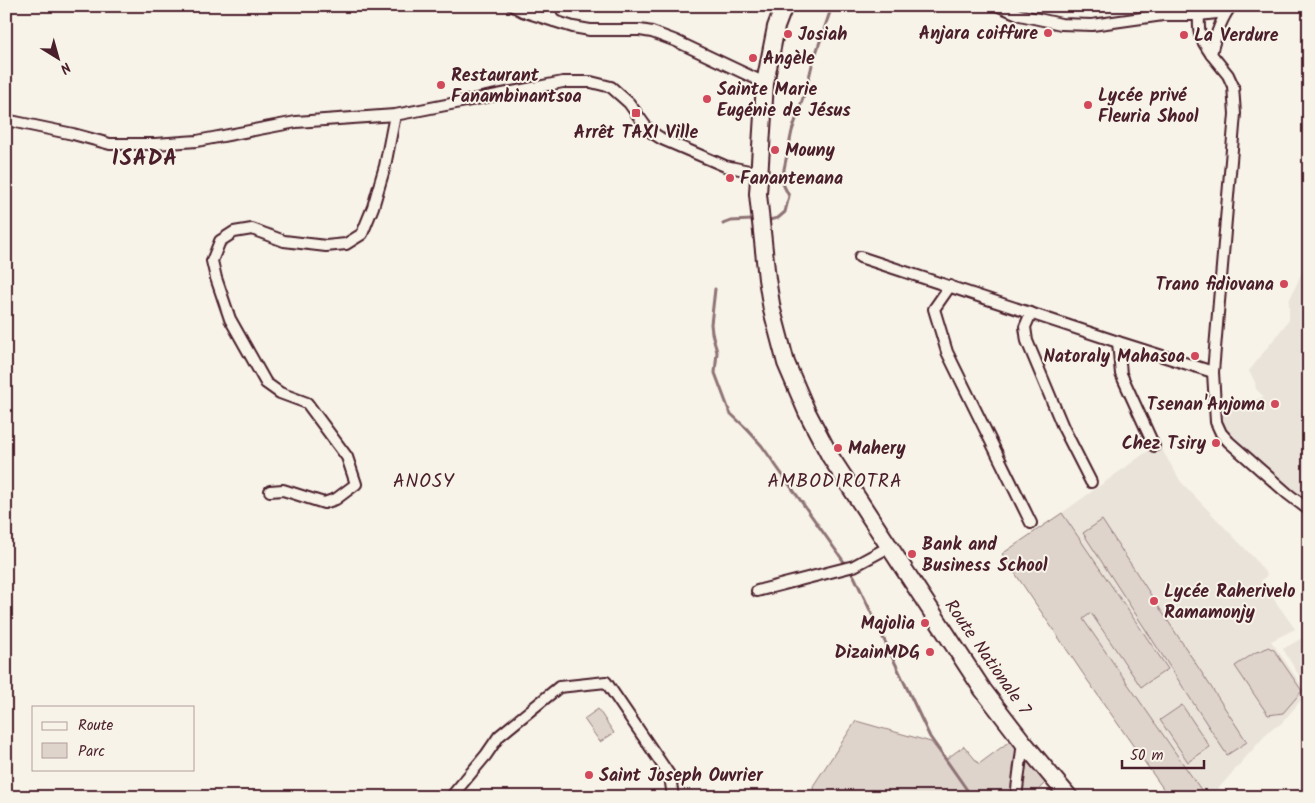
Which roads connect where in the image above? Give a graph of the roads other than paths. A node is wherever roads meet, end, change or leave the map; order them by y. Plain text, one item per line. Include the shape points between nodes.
1 (513, 6) edge
2 (551, 6) edge
3 (784, 6) edge
4 (999, 6) edge
5 (1229, 9) edge
6 (1198, 15) junction
7 (554, 21) junction
8 (1211, 54) junction
9 (765, 83) junction
10 (394, 115) junction
11 (6, 120) edge
12 (759, 173) junction
13 (860, 256) dead end
14 (950, 286) junction
15 (1031, 313) junction
16 (1118, 342) junction
17 (1213, 372) junction
18 (1154, 446) dead end
19 (1091, 482) dead end
20 (270, 491) dead end
21 (1309, 510) edge
22 (1031, 523) dead end
23 (889, 546) junction
24 (757, 591) dead end
25 (1023, 742) junction
26 (451, 797) edge
27 (673, 797) edge
28 (1016, 797) edge
29 (1069, 797) edge

1 - 7 street
2 - 7 street via 549,10
3 - 9 main road, Route Nationale 7 via 776,27
4 - 6 street via 1020,15 1061,24 1092,25 1163,15
5 - 6 street
5 - 8 street
6 - 8 street via 1201,40
7 - 9 street via 590,30 652,32
8 - 17 street via 1228,75 1235,114
9 - 12 main road, Route Nationale 7
10 - 11 street via 296,122 197,141 155,144 110,144
10 - 12 street via 564,82 591,82 611,87 629,103 651,132 662,139 725,166
10 - 20 street via 385,166 362,234 346,244 326,246 284,240 252,229 234,232 220,241 212,262 230,319 266,383 280,393 307,403 347,457 356,484 336,499 324,503 282,490
12 - 23 main road, Route Nationale 7 via 758,194 767,279 786,363 830,456
13 - 14 street
14 - 15 street
14 - 22 street via 934,309 947,352
15 - 16 street
15 - 19 street via 1025,328 1027,340 1063,427
16 - 17 street
16 - 18 street via 1121,374
17 - 21 street via 1216,422 1221,433
23 - 24 street via 849,567
23 - 25 main road, Route Nationale 7 via 983,690
25 - 28 street
25 - 29 main road, Route Nationale 7
26 - 27 street via 499,736 559,687 606,682 670,776

